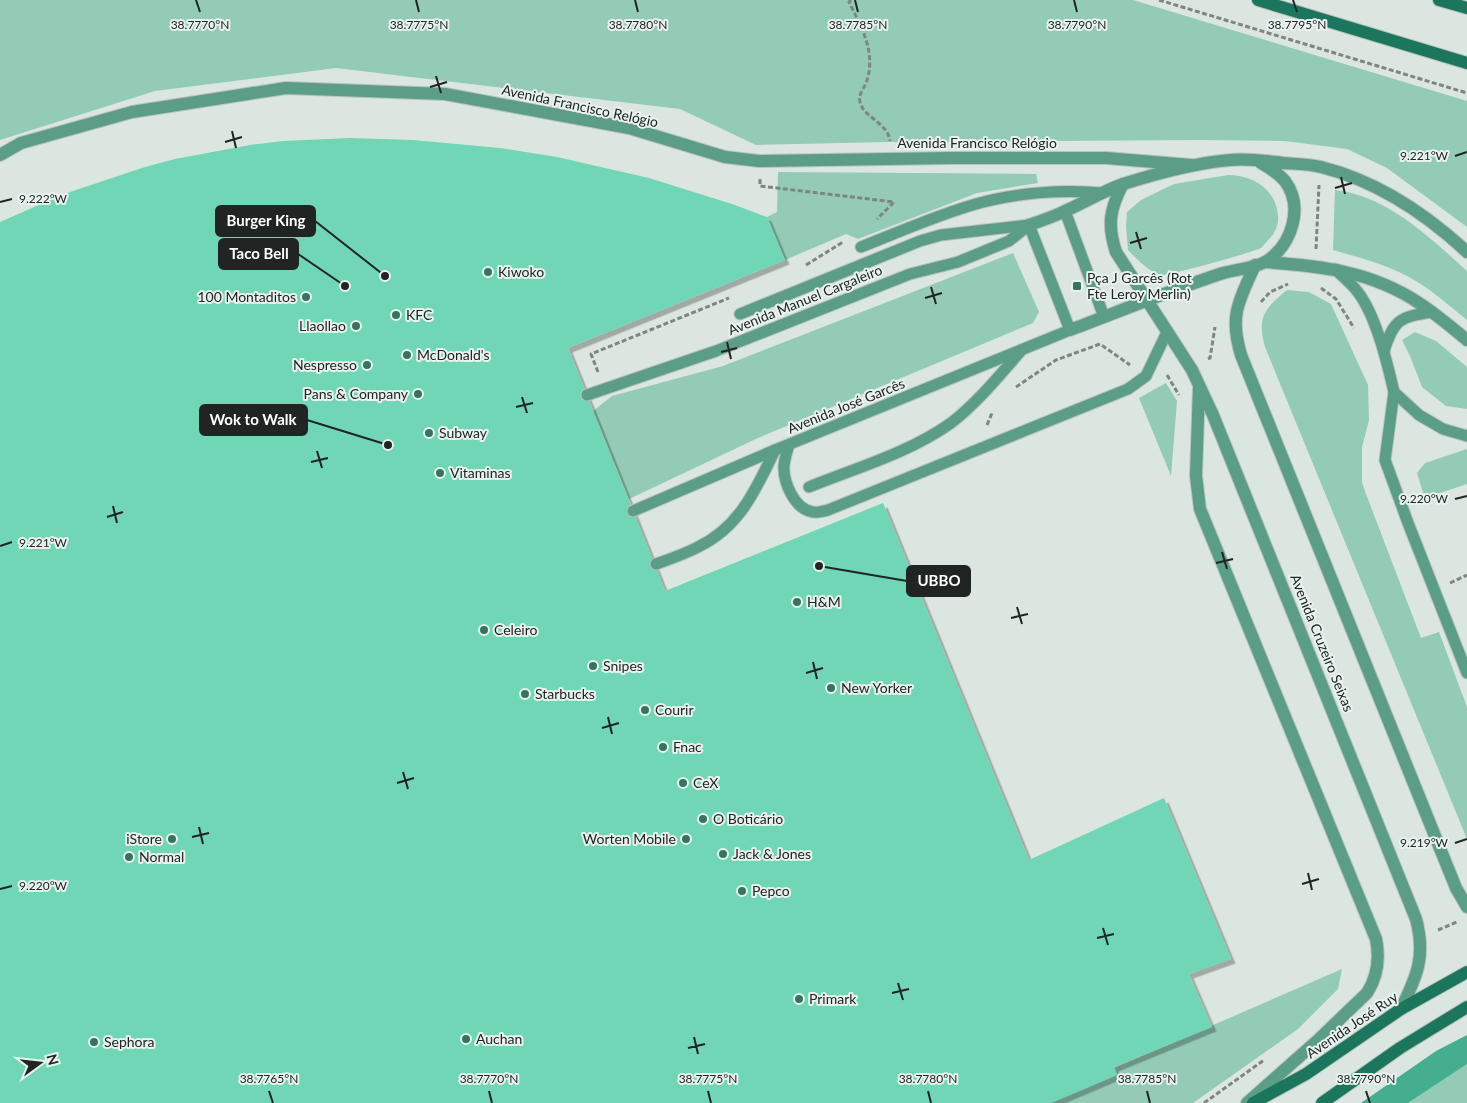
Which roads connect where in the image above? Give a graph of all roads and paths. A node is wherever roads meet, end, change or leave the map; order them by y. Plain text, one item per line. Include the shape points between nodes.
1 (851, 0) edge
2 (1159, 0) edge
3 (1258, 0) edge
4 (1439, 0) edge
5 (1467, 8) edge
6 (1467, 63) edge
7 (1467, 93) edge
8 (0, 155) edge
9 (890, 158) junction
10 (1257, 160) junction
11 (759, 161) junction
12 (1191, 165) junction
13 (1320, 167) junction
14 (1123, 184) junction
15 (1102, 193) junction
16 (1065, 211) junction
17 (872, 222) dead end
18 (1030, 225) junction
19 (849, 238) dead end
20 (861, 247) dead end
21 (1467, 252) edge
22 (1260, 264) junction
23 (1316, 266) junction
24 (800, 269) dead end
25 (1335, 269) junction
26 (1293, 284) dead end
27 (736, 295) dead end
28 (1147, 300) junction
29 (1258, 309) dead end
30 (1432, 312) junction
31 (740, 314) dead end
32 (1104, 317) junction
33 (1235, 325) junction
34 (1070, 330) junction
35 (1167, 332) junction
36 (1358, 336) dead end
37 (1467, 340) edge
38 (1022, 350) junction
39 (1384, 351) junction
40 (1192, 370) junction
41 (1146, 376) junction
42 (1172, 383) junction
43 (1199, 384) junction
44 (1015, 388) dead end
45 (605, 389) junction
46 (1394, 392) junction
47 (587, 395) dead end
48 (1182, 400) dead end
49 (994, 408) dead end
50 (986, 426) dead end
51 (1467, 436) edge
52 (789, 445) junction
53 (775, 450) junction
54 (809, 488) dead end
55 (633, 511) dead end
56 (656, 564) dead end
57 (1467, 575) edge
58 (1444, 585) dead end
59 (1467, 673) edge
60 (1467, 907) edge
61 (1460, 921) dead end
62 (1420, 934) junction
63 (1467, 972) edge
64 (1467, 1007) edge
65 (1401, 1008) junction
66 (1247, 1103) edge
67 (1253, 1103) edge
68 (1322, 1103) edge

1 - 9 path via 849,2 867,41 870,62 867,81 859,99 861,106 888,133
2 - 7 path
3 - 6 main road
4 - 5 main road
8 - 11 street, Avenida Francisco Relógio via 22,143 132,112 286,88 444,94 629,128 725,157
9 - 11 street, Avenida Francisco Relógio
9 - 12 street, Avenida Francisco Relógio via 1106,158
10 - 12 street
10 - 13 street
10 - 22 street via 1286,182 1293,200 1294,216 1282,248
11 - 17 path via 760,186 894,202
12 - 14 street
13 - 21 street via 1349,176 1399,199
13 - 23 path
14 - 15 street
14 - 28 street via 1114,201 1111,238 1116,252
15 - 16 street
15 - 20 lane via 1073,190 997,198
16 - 18 street
16 - 32 lane
18 - 31 lane via 941,235 920,241
18 - 34 lane
18 - 45 lane, Avenida Manuel Cargaleiro via 1009,241 958,262 910,274 716,351
19 - 24 path
22 - 23 street
22 - 28 street
22 - 33 street via 1238,306
23 - 25 street
23 - 36 path via 1314,283 1336,299
25 - 30 street via 1396,289
25 - 39 lane via 1357,291
26 - 29 path via 1270,292
27 - 45 path via 591,354
28 - 32 street
28 - 35 street, Avenida Cruzeiro Seixas
30 - 37 street
30 - 39 lane via 1402,319 1389,335
32 - 34 street
33 - 40 path via 1215,326 1210,358
33 - 60 street via 1241,356 1456,888
34 - 38 lane, Avenida José Garcês
35 - 40 street, Avenida Cruzeiro Seixas
35 - 41 lane
38 - 52 lane, Avenida José Garcês
38 - 54 lane via 983,394 952,422 910,446
39 - 46 lane
40 - 42 path
40 - 43 street, Avenida Cruzeiro Seixas
41 - 42 path via 1158,384 1166,374
41 - 44 path via 1100,344 1056,360
41 - 52 lane via 1128,389 828,510 808,510 793,497 784,466
42 - 48 path
43 - 62 street, Avenida Cruzeiro Seixas
43 - 66 street via 1196,476 1200,509 1376,939 1378,953 1378,969 1367,993
45 - 47 lane, Avenida Manuel Cargaleiro
46 - 51 lane via 1418,415 1443,429
46 - 59 lane via 1385,460
49 - 50 path
52 - 53 lane, Avenida José Garcês
53 - 55 lane, Avenida José Garcês
53 - 56 lane via 751,498 732,524 698,548
57 - 58 path
61 - 62 path via 1447,928
62 - 65 street, Avenida Cruzeiro Seixas via 1416,977
63 - 65 main road, Avenida José Ruy
64 - 68 main road via 1400,1048
65 - 67 main road, Avenida José Ruy via 1306,1074

